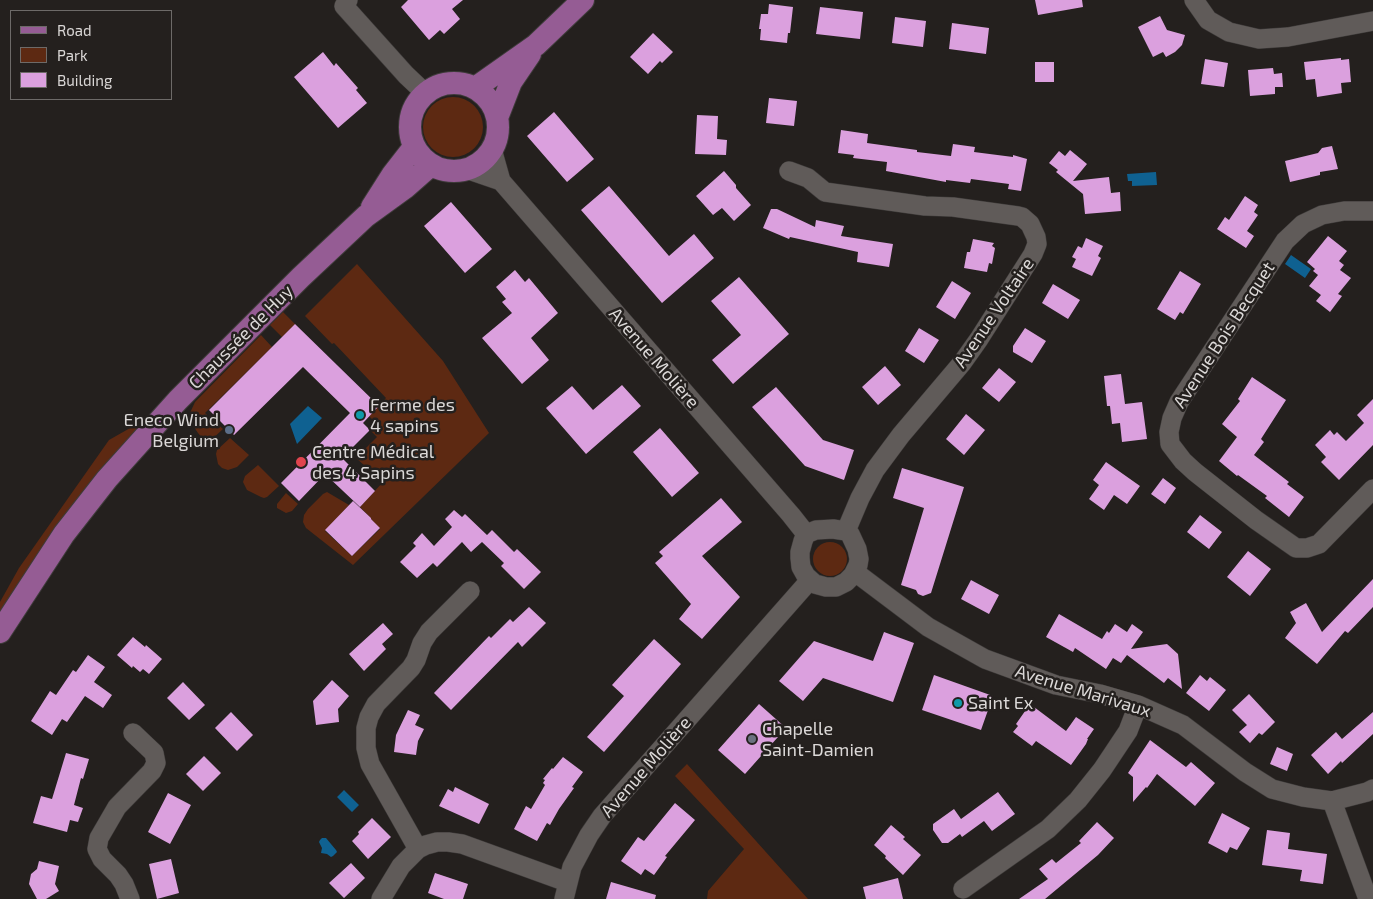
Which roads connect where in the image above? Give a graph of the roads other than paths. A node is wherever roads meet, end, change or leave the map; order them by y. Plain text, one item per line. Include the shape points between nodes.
1 (348, 0) edge
2 (583, 0) edge
3 (1194, 0) edge
4 (1373, 21) edge
5 (536, 45) junction
6 (475, 88) junction
7 (424, 93) junction
8 (497, 118) junction
9 (414, 147) junction
10 (492, 149) junction
11 (431, 165) junction
12 (466, 169) junction
13 (789, 170) dead end
14 (501, 181) junction
15 (1373, 211) edge
16 (366, 216) junction
17 (1373, 489) edge
18 (846, 531) junction
19 (806, 534) junction
20 (855, 572) junction
21 (810, 580) junction
22 (470, 591) dead end
23 (0, 632) edge
24 (1138, 705) junction
25 (133, 733) dead end
26 (1373, 788) edge
27 (1332, 801) junction
28 (418, 849) junction
29 (963, 889) dead end
30 (566, 891) edge
31 (130, 899) edge
32 (381, 899) edge
33 (1368, 899) edge

1 - 7 street via 344,6
2 - 5 main road
3 - 4 street via 1208,20 1229,32 1259,39 1288,37
5 - 6 main road
5 - 8 main road via 511,82
6 - 7 main road via 454,82
6 - 8 main road via 486,96
7 - 9 main road via 411,114 409,125
8 - 10 main road via 497,134
9 - 11 main road
9 - 16 main road, Chaussée de Huy
10 - 12 main road via 476,165
10 - 14 street, Avenue Molière
11 - 12 main road via 442,170
11 - 16 main road, Chaussée de Huy
12 - 14 street
13 - 18 street, Avenue Voltaire via 808,178 825,192 1018,216 1030,224 1036,236 1033,254 971,351 900,435 875,470
14 - 19 street, Avenue Molière
15 - 17 street, Avenue Bois Becquet via 1322,215 1303,224 1285,241 1179,402 1169,432 1170,444 1195,472 1296,548 1319,544
16 - 23 main road, Chaussée de Huy via 301,277 130,452 64,534
18 - 19 street via 816,530
18 - 20 street via 857,549 859,559
19 - 21 street via 800,558
20 - 21 street via 836,587 826,587
20 - 24 street, Avenue Marivaux via 928,627 986,659 1056,685
21 - 30 street, Avenue Molière via 612,804 580,851
22 - 28 street via 429,632 414,664 376,704 366,728 366,753 373,770
24 - 27 street, Avenue Marivaux via 1183,725 1272,789
24 - 29 street via 1128,731 1078,800 1048,829
25 - 31 street via 154,753 156,763 117,807 99,838 98,849 102,860 118,875
26 - 27 street, Avenue Marivaux
27 - 33 street
28 - 30 street via 437,842 457,843
28 - 32 street via 400,866

